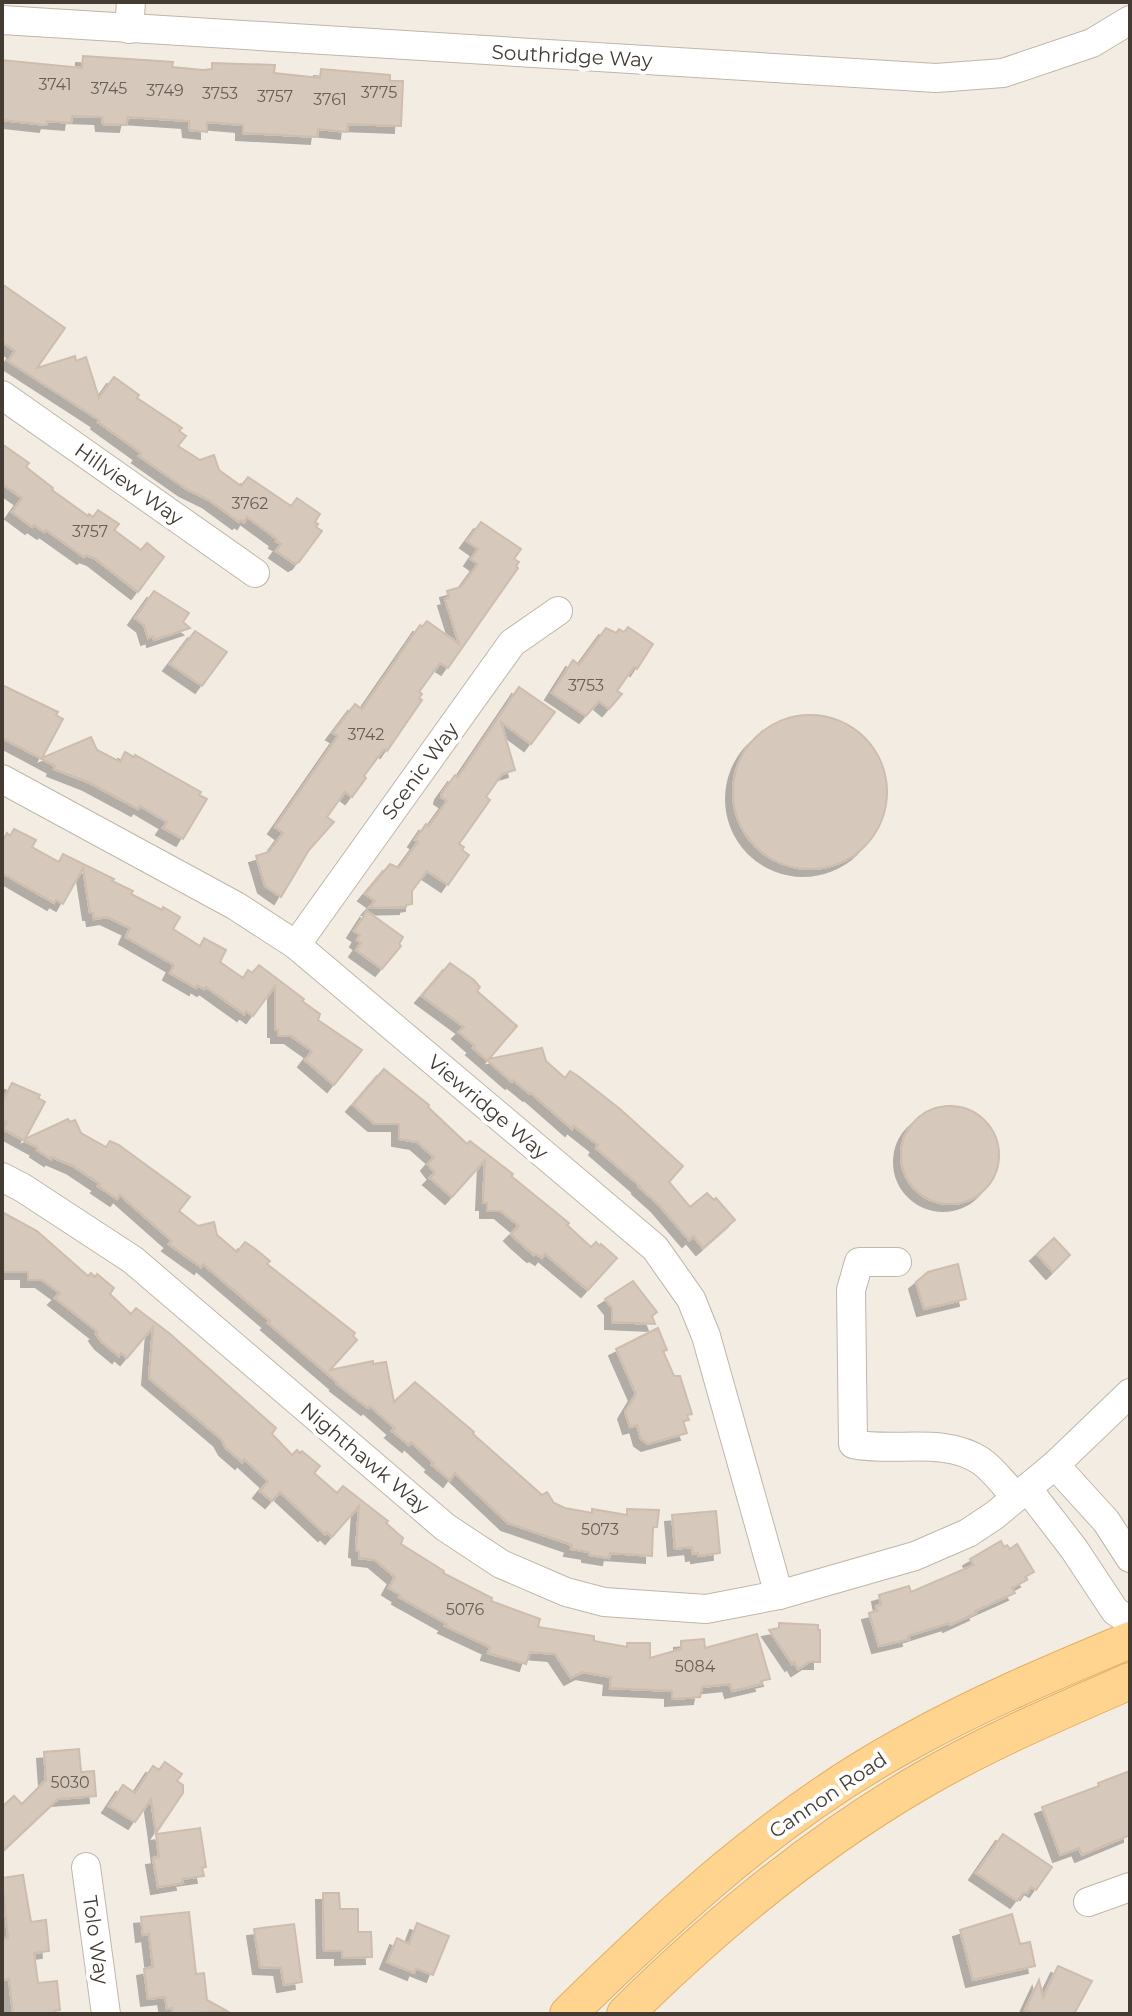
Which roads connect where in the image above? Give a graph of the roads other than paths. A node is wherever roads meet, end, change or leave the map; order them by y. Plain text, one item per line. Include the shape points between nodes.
1 (130, 16) edge
2 (2, 20) edge
3 (1130, 20) edge
4 (2, 395) edge
5 (255, 573) dead end
6 (558, 611) dead end
7 (2, 779) edge
8 (296, 945) junction
9 (2, 1177) edge
10 (897, 1262) dead end
11 (1130, 1393) edge
12 (1055, 1465) junction
13 (1022, 1492) junction
14 (1130, 1558) edge
15 (779, 1595) junction
16 (1130, 1621) edge
17 (1130, 1640) edge
18 (1130, 1681) edge
19 (86, 1867) dead end
20 (1130, 1887) edge
21 (1088, 1902) dead end
22 (106, 2014) edge
23 (568, 2014) edge
24 (625, 2014) edge

1 - 2 street, Southridge Way
1 - 3 street, Southridge Way via 936,78 1003,73 1092,43
4 - 5 street, Hillview Way
6 - 8 street, Scenic Way via 512,643
7 - 8 street, Viewridge Way via 236,906
8 - 15 street, Viewridge Way via 655,1248 691,1299 706,1336
9 - 15 street, Nighthawk Way via 133,1260 445,1527 501,1564 604,1602 706,1609
10 - 13 street via 859,1262 851,1290 853,1444 940,1446 981,1461
11 - 12 street, Nighthawk Way
12 - 13 street, Nighthawk Way
12 - 14 street via 1106,1521
13 - 15 street, Nighthawk Way via 968,1533 915,1556
13 - 16 street via 1074,1549 1115,1611
17 - 23 main road, Cannon Road via 996,1697 901,1746 813,1802 729,1863
18 - 24 main road, Cannon Road via 1017,1730 921,1781 836,1835 755,1894
19 - 22 street, Tolo Way
20 - 21 street

